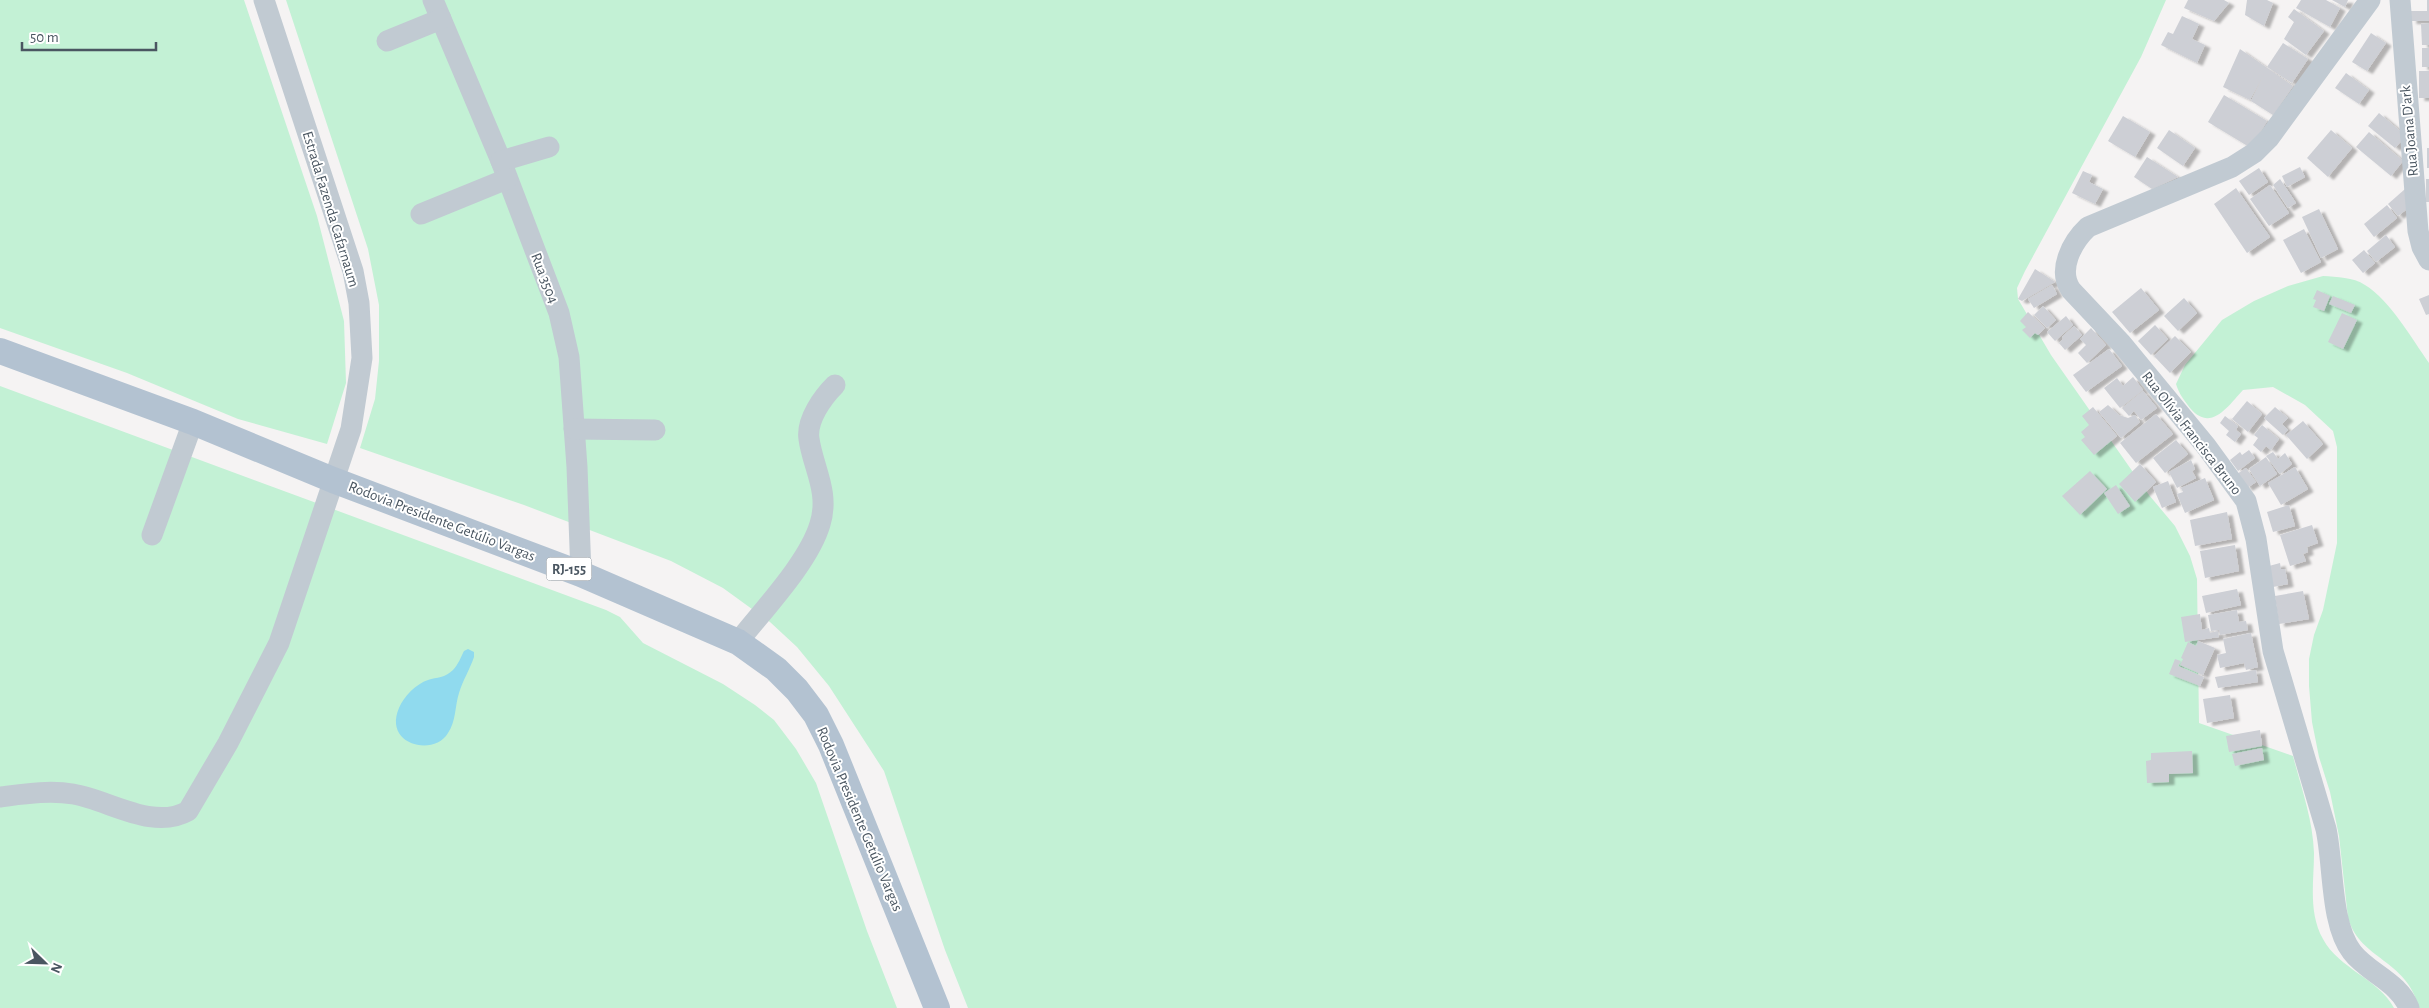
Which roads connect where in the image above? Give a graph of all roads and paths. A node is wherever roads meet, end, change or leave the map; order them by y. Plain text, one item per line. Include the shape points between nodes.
1 (264, 0) edge
2 (2370, 0) edge
3 (2380, 0) edge
4 (2399, 5) edge
5 (437, 10) edge
6 (387, 41) dead end
7 (549, 147) dead end
8 (504, 170) junction
9 (421, 214) dead end
10 (2429, 260) edge
11 (0, 351) edge
12 (835, 385) dead end
13 (193, 422) junction
14 (574, 429) junction
15 (656, 430) dead end
16 (333, 480) junction
17 (152, 535) dead end
18 (581, 574) junction
19 (738, 642) junction
20 (0, 797) edge
21 (937, 1008) edge
22 (2409, 1008) edge

1 - 16 street, Estrada Fazenda Cafarnaum via 353,271 359,303 362,358 358,395 351,429
2 - 22 street, Rua Olívia Francisca Bruno via 2262,146 2232,167 2088,227 2069,253 2066,279 2071,290 2121,343 2206,446 2246,501 2255,532 2273,651 2331,850 2341,930 2352,952 2393,986
3 - 4 street
4 - 10 street, Rua Joana D'ark via 2418,231
5 - 6 street
5 - 8 street, Rua 3504
7 - 8 street
8 - 9 street
8 - 14 street, Rua 3504 via 559,313 569,357
11 - 13 main road, Rodovia Presidente Getúlio Vargas / RJ-155
12 - 19 street via 818,409 809,437 822,486 821,522 806,554
13 - 16 main road, Rodovia Presidente Getúlio Vargas / RJ-155
13 - 17 street
14 - 15 street
14 - 18 street, Rua 3504
16 - 18 main road, Rodovia Presidente Getúlio Vargas / RJ-155
16 - 20 street, Estrada Fazenda Cafarnaum via 279,643 228,743 188,811 178,817 163,818 73,794 43,792
18 - 19 main road, Rodovia Presidente Getúlio Vargas / RJ-155
19 - 21 main road, Rodovia Presidente Getúlio Vargas / RJ-155 via 776,668 816,715

